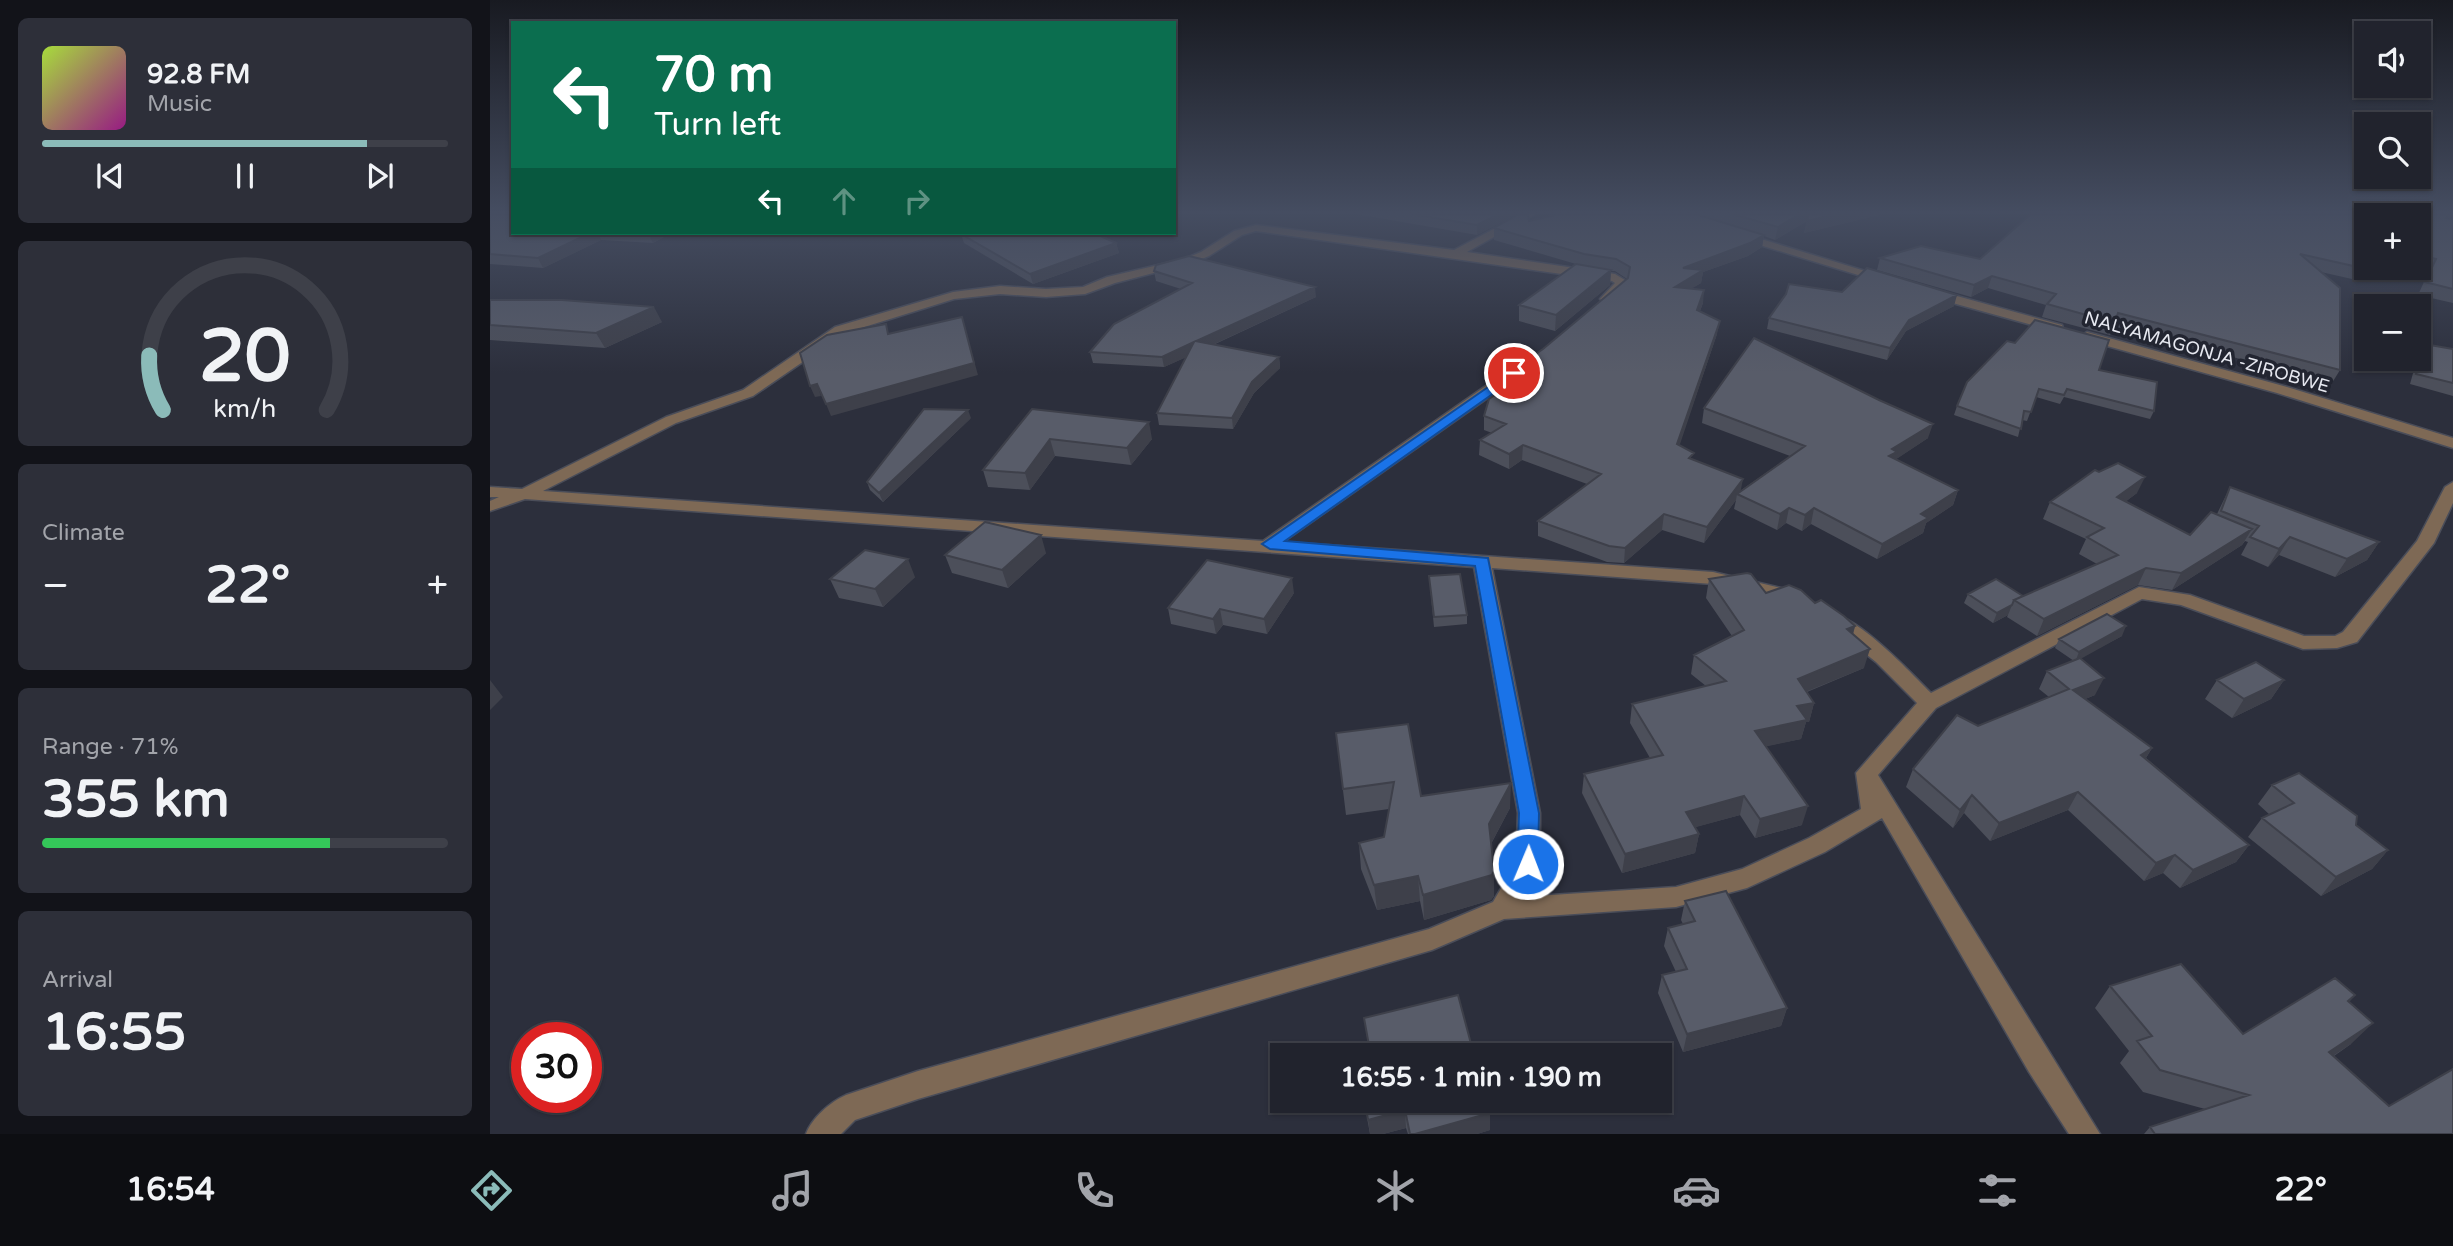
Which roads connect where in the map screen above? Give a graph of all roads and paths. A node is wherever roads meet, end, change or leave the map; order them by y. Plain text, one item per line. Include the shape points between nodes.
1 (1164, 267) edge
2 (1542, 267) edge
3 (1844, 267) edge
4 (1899, 283) edge
5 (1924, 290) edge
6 (1594, 309) edge
7 (1545, 349) edge
8 (2453, 443) edge
9 (2453, 487) edge
10 (490, 492) edge
11 (525, 494) junction
12 (490, 506) edge
13 (1270, 544) junction
14 (1482, 562) junction
15 (1929, 703) junction
16 (1867, 774) junction
17 (1502, 908) junction
18 (820, 1134) edge
19 (2086, 1134) edge

1 - 11 street via 1085,290 1000,290 953,296 840,330 748,393 671,420
2 - 6 street via 1622,282
3 - 4 street
5 - 8 street, NALYAMAGONJA -ZIROBWE
7 - 13 street
9 - 15 street via 2425,543 2350,637 2303,643 2184,599 2138,593
10 - 11 street
11 - 12 street
11 - 13 street
13 - 14 street
14 - 15 street via 1713,578 1783,594 1853,632
14 - 17 street via 1529,813 1528,864
15 - 16 street
16 - 17 street via 1873,813 1747,878 1676,897
16 - 19 street
17 - 18 street via 1432,939 918,1085 846,1109

